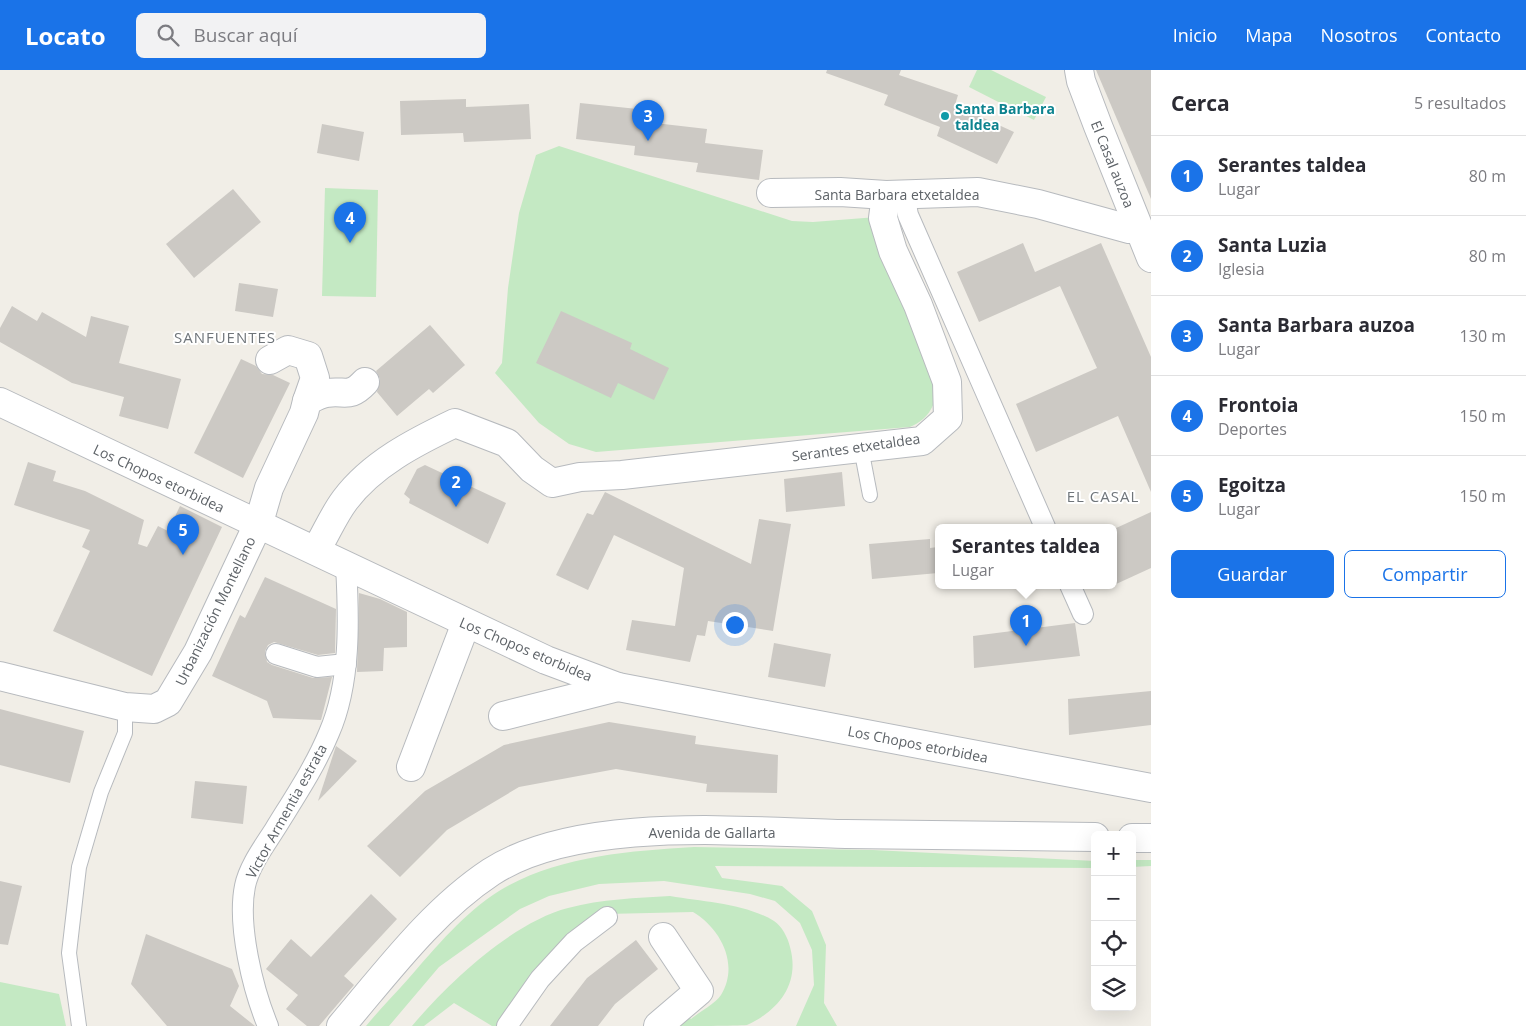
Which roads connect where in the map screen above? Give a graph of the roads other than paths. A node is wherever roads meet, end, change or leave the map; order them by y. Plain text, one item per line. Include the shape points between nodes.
1 (1079, 70) edge
2 (771, 193) dead end
3 (895, 195) junction
4 (1138, 228) junction
5 (1151, 258) edge
6 (270, 360) dead end
7 (365, 382) dead end
8 (307, 400) junction
9 (0, 402) edge
10 (861, 448) junction
11 (870, 495) dead end
12 (257, 524) junction
13 (1044, 524) edge
14 (316, 550) junction
15 (346, 565) junction
16 (1072, 589) edge
17 (1083, 614) dead end
18 (466, 623) junction
19 (276, 654) dead end
20 (346, 664) junction
21 (0, 676) edge
22 (618, 687) junction
23 (126, 707) junction
24 (503, 716) dead end
25 (411, 767) dead end
26 (1151, 788) edge
27 (1091, 837) edge
28 (1136, 838) edge
29 (1151, 838) edge
30 (607, 917) dead end
31 (663, 937) dead end
32 (79, 1026) edge
33 (268, 1026) edge
34 (341, 1026) edge
35 (507, 1026) edge
36 (658, 1026) edge

1 - 4 street, El Casal auzoa
2 - 3 street, Santa Barbara etxetaldea
3 - 4 street, Santa Barbara etxetaldea via 978,192 1038,204 1129,229
3 - 10 street, Serantes etxetaldea via 882,218 947,382 948,418 922,441
3 - 13 street via 908,214
4 - 5 street, El Casal auzoa
6 - 8 street, Urbanización Montellano via 288,350 308,356 315,378
7 - 8 street via 346,394 328,393
8 - 12 street, Urbanización Montellano
9 - 12 street, Los Chopos etorbidea
10 - 11 lane
10 - 14 street, Serantes etxetaldea via 622,476 580,477 552,483 532,469 507,443 455,422 425,437 365,476 334,515
12 - 14 street, Los Chopos etorbidea
12 - 23 street, Urbanización Montellano via 198,652 168,702 154,709
14 - 15 street, Los Chopos etorbidea
15 - 18 street, Los Chopos etorbidea
15 - 20 street, Victor Armentia estrata
16 - 17 street
18 - 22 street, Los Chopos etorbidea via 546,660
18 - 25 street
19 - 20 street via 317,667
20 - 33 street, Victor Armentia estrata via 330,732 245,884 245,942
21 - 23 street, Urbanización Montellano
22 - 24 street
22 - 26 street, Los Chopos etorbidea
23 - 32 lane via 125,733 101,792 80,867 69,953
27 - 34 street, Avenida de Gallarta via 655,830 573,842 530,853 492,871 446,907
28 - 29 street
30 - 35 street via 574,942 540,980
31 - 36 street via 700,991

